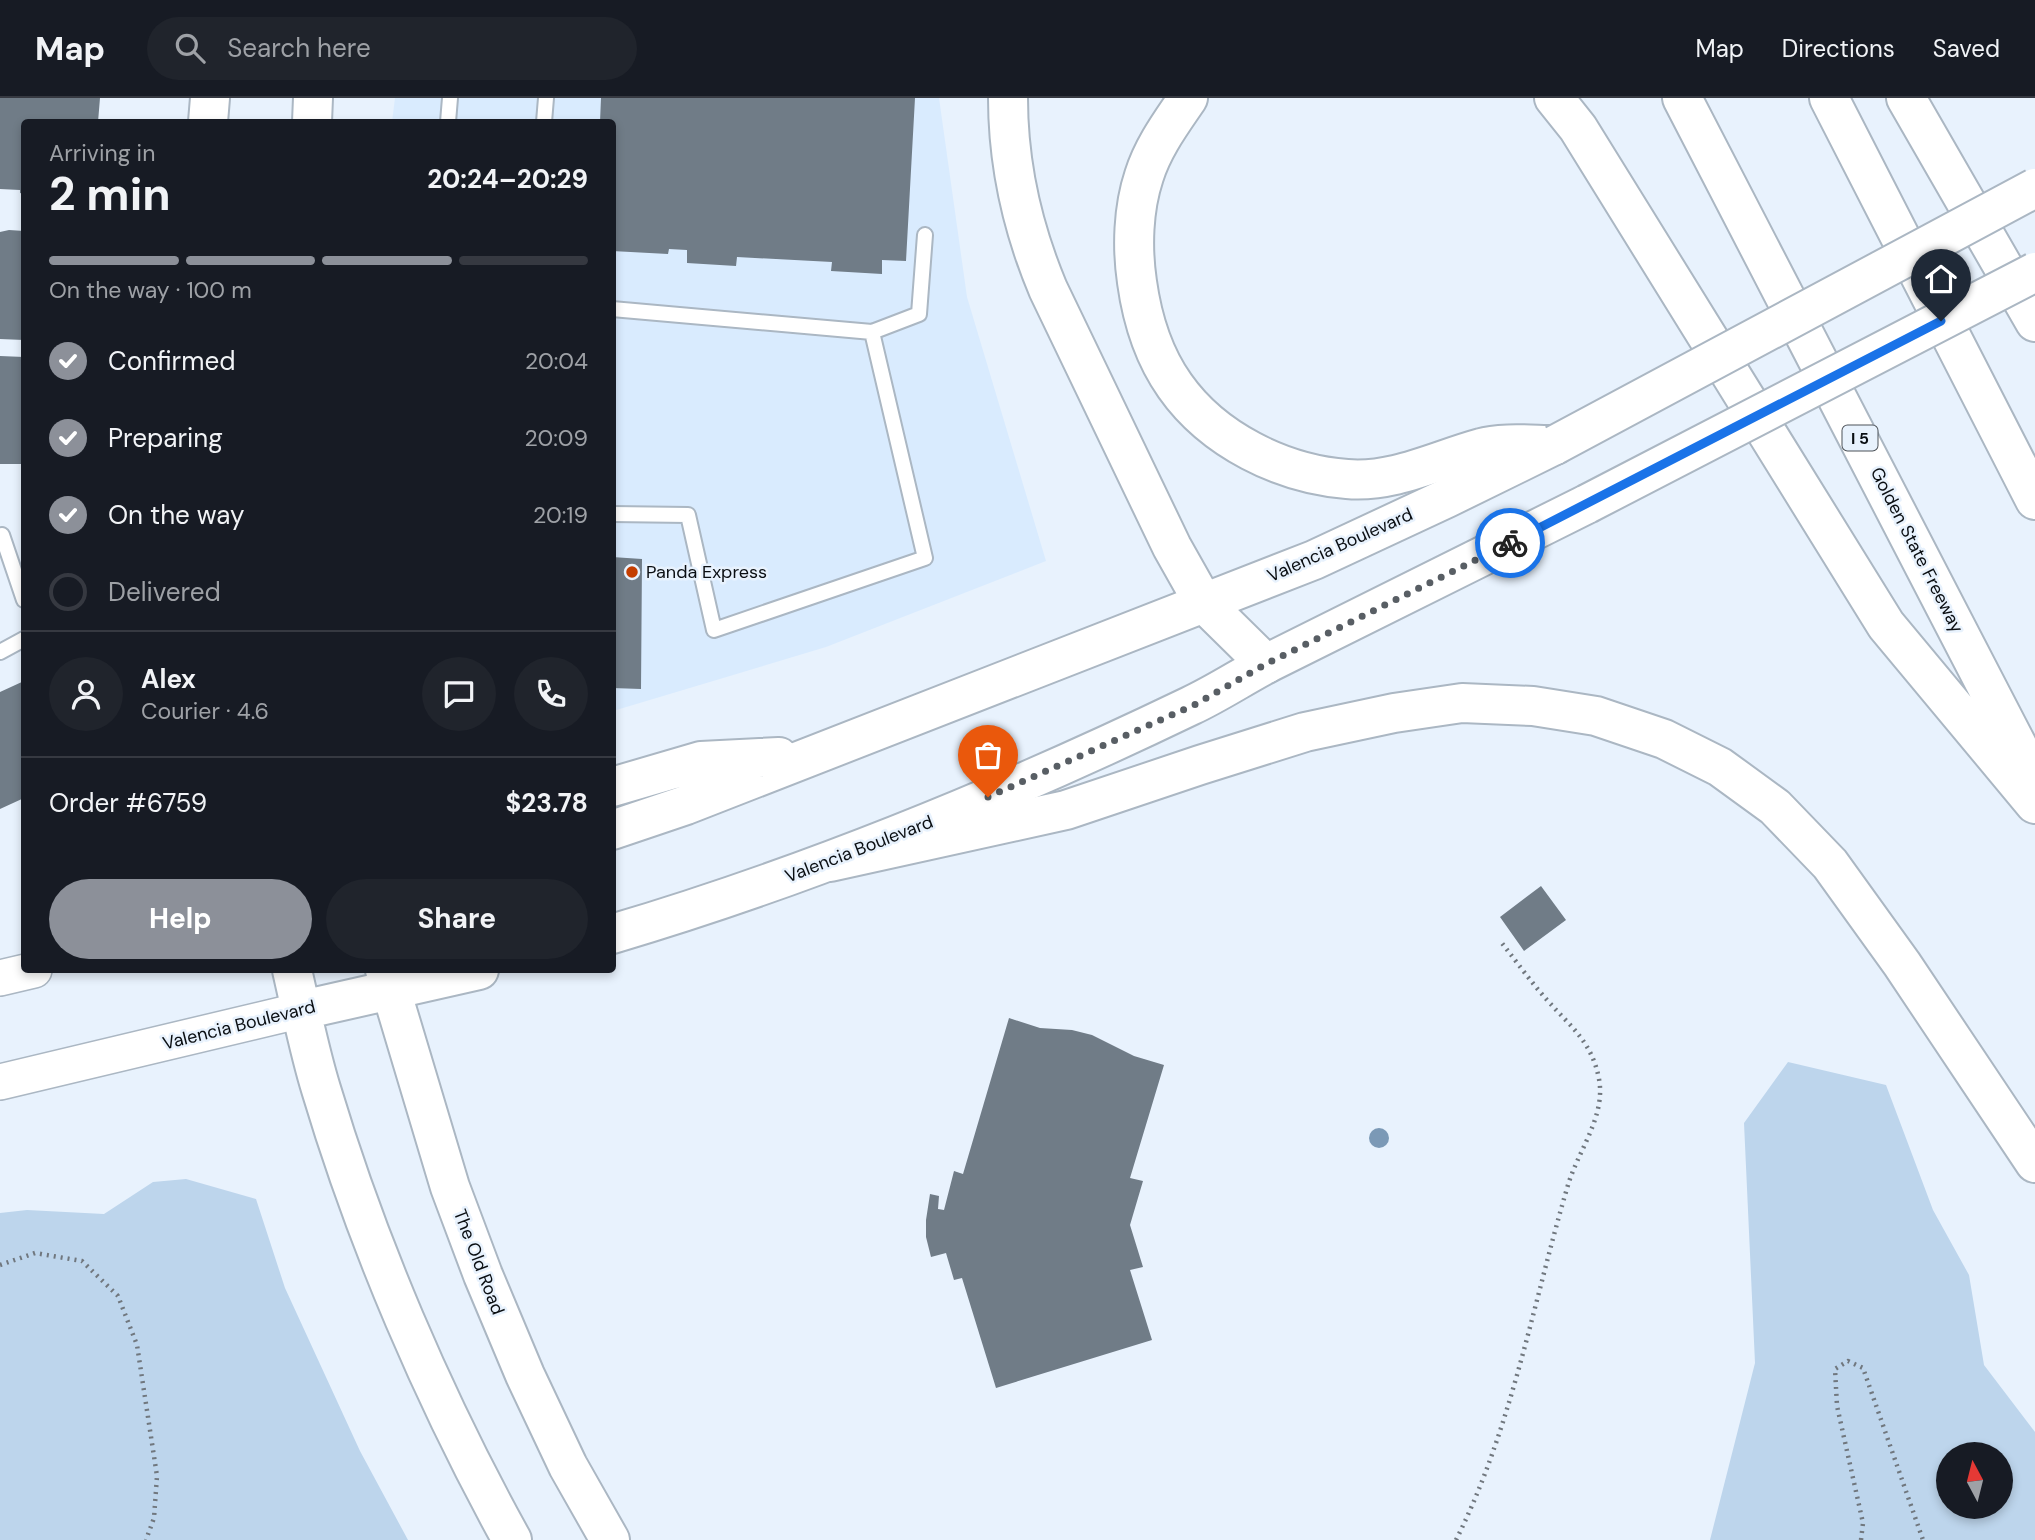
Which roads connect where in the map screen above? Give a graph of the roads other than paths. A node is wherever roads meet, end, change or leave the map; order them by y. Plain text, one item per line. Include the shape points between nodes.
1 (210, 98) edge
2 (313, 98) edge
3 (450, 98) edge
4 (546, 98) edge
5 (1008, 98) edge
6 (1188, 98) edge
7 (1554, 98) edge
8 (1682, 98) edge
9 (1829, 98) edge
10 (1906, 98) edge
11 (208, 119) edge
12 (312, 119) edge
13 (448, 119) edge
14 (544, 119) edge
15 (2035, 188) edge
16 (925, 234) dead end
17 (2035, 272) edge
18 (616, 309) edge
19 (2035, 322) edge
20 (872, 332) junction
21 (1555, 444) junction
22 (2035, 500) edge
23 (616, 514) edge
24 (2, 535) dead end
25 (21, 591) edge
26 (1203, 602) junction
27 (21, 641) edge
28 (0, 652) edge
29 (1266, 664) junction
30 (812, 755) junction
31 (2035, 780) edge
32 (616, 786) edge
33 (2035, 804) edge
34 (616, 829) edge
35 (830, 862) junction
36 (616, 933) edge
37 (21, 973) edge
38 (293, 973) edge
39 (451, 973) edge
40 (0, 978) edge
41 (387, 980) edge
42 (302, 1010) junction
43 (0, 1082) edge
44 (2035, 1163) edge
45 (512, 1540) edge
46 (610, 1540) edge

1 - 11 main road
2 - 12 main road
3 - 13 lane
4 - 14 lane
5 - 26 main road via 1015,187 1031,248 1172,547
6 - 21 main road via 1160,138 1143,177 1134,264 1141,310 1155,350 1175,387 1216,430 1261,457 1349,480 1395,476 1484,446
7 - 33 main road via 1578,128 1886,625
8 - 31 main road, Golden State Freeway / I 5
9 - 22 main road
10 - 19 main road
15 - 21 main road, Valencia Boulevard, bridge
16 - 20 lane via 919,314
17 - 29 main road, Valencia Boulevard, bridge
18 - 20 lane
20 - 23 lane via 925,558 714,630 688,515
21 - 26 main road, Valencia Boulevard via 1314,559
24 - 25 lane
26 - 29 main road
26 - 30 main road, Valencia Boulevard
27 - 28 lane
29 - 35 main road, Valencia Boulevard via 1194,705 1087,755
30 - 32 main road via 701,761
30 - 34 main road, Valencia Boulevard
35 - 36 main road, Valencia Boulevard via 706,907
35 - 44 main road via 1066,810 1305,732 1394,713 1462,704 1533,706 1596,716 1664,740 1720,767 1775,807 1830,864
37 - 40 street
38 - 42 main road
39 - 41 main road, Valencia Boulevard
41 - 42 main road, Valencia Boulevard
41 - 46 main road, The Old Road via 450,1187 483,1275 568,1466
42 - 43 street, Valencia Boulevard
42 - 45 main road via 325,1101 363,1213 467,1459

